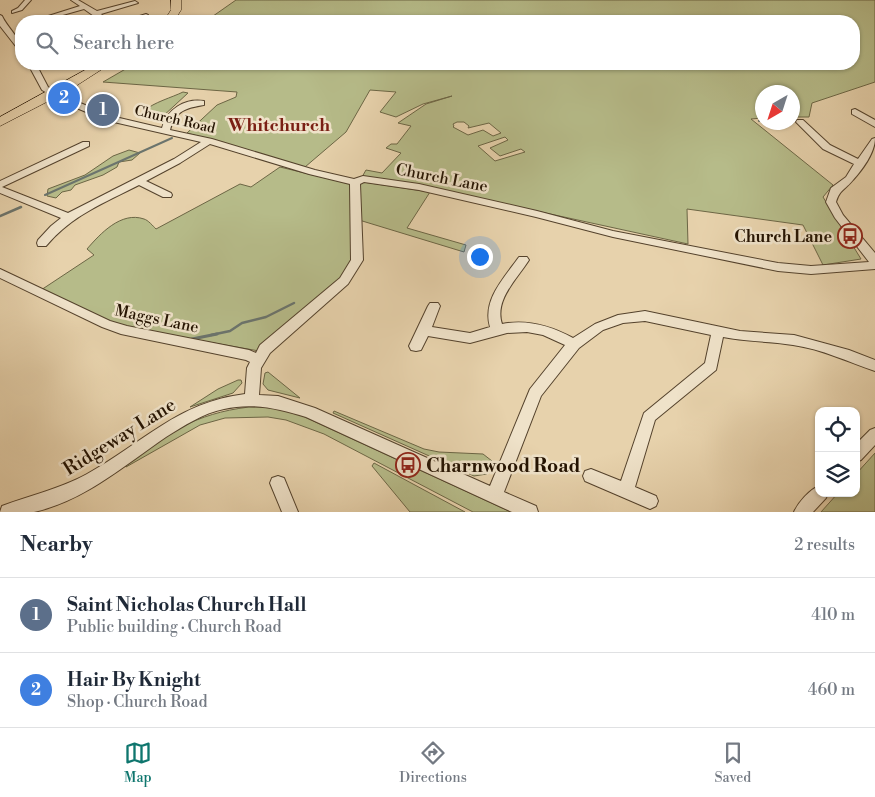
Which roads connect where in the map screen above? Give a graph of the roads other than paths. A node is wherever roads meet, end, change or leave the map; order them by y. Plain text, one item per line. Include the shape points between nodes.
1 (28, 0) edge
2 (74, 0) edge
3 (176, 0) edge
4 (135, 3) dead end
5 (84, 7) junction
6 (20, 10) dead end
7 (51, 15) edge
8 (96, 15) edge
9 (107, 15) edge
10 (173, 15) edge
11 (0, 17) edge
12 (15, 40) edge
13 (35, 70) edge
14 (94, 70) edge
15 (51, 96) junction
16 (201, 102) dead end
17 (855, 112) dead end
18 (0, 122) edge
19 (875, 124) edge
20 (800, 125) edge
21 (166, 130) junction
22 (208, 140) junction
23 (875, 141) edge
24 (86, 144) dead end
25 (860, 163) junction
26 (139, 180) junction
27 (355, 182) junction
28 (0, 185) edge
29 (0, 190) edge
30 (168, 196) dead end
31 (70, 217) junction
32 (42, 243) dead end
33 (523, 260) dead end
34 (875, 261) edge
35 (875, 265) edge
36 (0, 273) edge
37 (434, 306) dead end
38 (424, 330) junction
39 (496, 330) junction
40 (718, 332) junction
41 (574, 344) junction
42 (416, 346) dead end
43 (257, 360) junction
44 (875, 366) edge
45 (252, 398) junction
46 (875, 435) edge
47 (859, 452) edge
48 (591, 476) dead end
49 (278, 483) dead end
50 (626, 491) junction
51 (494, 496) junction
52 (816, 497) edge
53 (650, 501) dead end
54 (8, 512) edge
55 (290, 512) edge
56 (530, 512) edge
57 (802, 512) edge

1 - 6 street
2 - 5 street
3 - 10 highway
4 - 9 street
5 - 7 street
5 - 8 street
11 - 12 street
13 - 15 street
14 - 15 highway
15 - 18 highway
15 - 21 street, Church Road via 96,114
16 - 21 street via 186,103 178,109 168,121
17 - 19 street
20 - 25 street via 831,151
21 - 22 street, Church Road
22 - 26 street via 177,161
22 - 27 street, Church Road
23 - 25 street
24 - 28 street
25 - 34 street via 849,179 835,190 831,202
26 - 30 street
26 - 31 street
27 - 35 street, Church Lane via 363,179 419,187 613,234 778,267 811,270
27 - 43 street via 358,260 355,267 344,281 305,312
29 - 31 street
31 - 32 street
33 - 39 street via 493,306 491,318
36 - 43 street, Maggs Lane via 126,331 249,355
37 - 38 street
38 - 39 street via 472,338
38 - 42 street
39 - 41 street via 533,326
40 - 41 street via 645,316 622,318 599,327
40 - 44 street via 794,340 849,355
40 - 50 street via 711,366 649,417
41 - 51 street via 535,393
43 - 45 street
45 - 51 street, Ridgeway Lane via 304,410
45 - 54 street, Ridgeway Lane via 230,401 184,418 78,487
46 - 47 street
48 - 50 street
49 - 55 street
50 - 53 street
51 - 56 street, Ridgeway Lane
52 - 57 street

